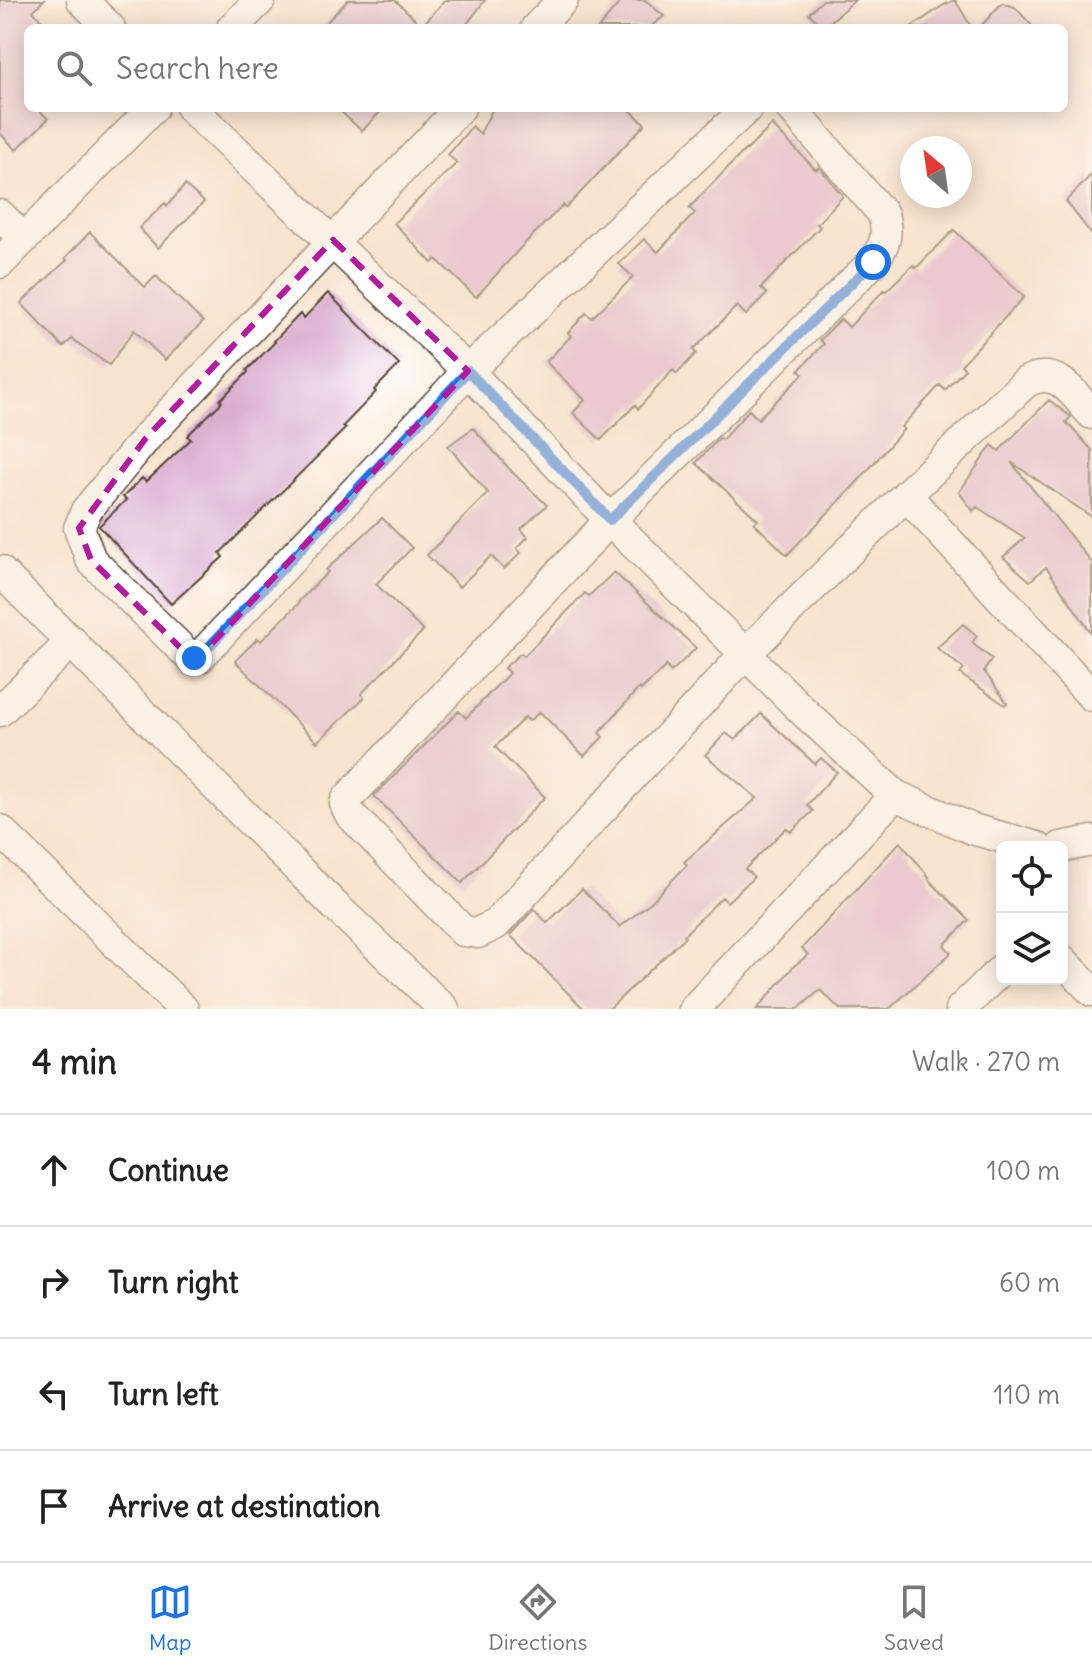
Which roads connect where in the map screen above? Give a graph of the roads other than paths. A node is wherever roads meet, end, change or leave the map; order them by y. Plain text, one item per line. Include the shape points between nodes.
1 (82, 0) edge
2 (260, 0) edge
3 (563, 0) edge
4 (106, 24) edge
5 (236, 24) edge
6 (540, 24) edge
7 (149, 112) edge
8 (195, 112) edge
9 (456, 112) edge
10 (743, 112) edge
11 (794, 112) edge
12 (0, 215) edge
13 (23, 238) junction
14 (333, 240) junction
15 (0, 263) edge
16 (468, 371) junction
17 (1092, 414) edge
18 (906, 495) junction
19 (610, 520) junction
20 (0, 571) edge
21 (72, 641) junction
22 (746, 653) junction
23 (1092, 696) edge
24 (0, 711) edge
25 (895, 795) junction
26 (0, 830) edge
27 (1015, 841) edge
28 (1092, 841) edge
29 (1068, 846) edge
30 (1068, 966) edge
31 (996, 975) edge
32 (1092, 991) edge
33 (183, 1009) edge
34 (444, 1009) edge
35 (694, 1009) edge
36 (961, 1009) edge

1 - 4 street
2 - 5 street
3 - 6 street
7 - 13 street
8 - 14 street
9 - 14 street
10 - 16 street
11 - 19 street via 883,214 888,233 883,248
12 - 13 street
13 - 15 street
14 - 16 street
14 - 16 street via 146,438 86,511 79,528 91,560 184,653 200,657
16 - 19 street
17 - 18 street via 1063,383 1039,375
18 - 22 street
18 - 23 street
19 - 22 street
19 - 22 street via 345,804 463,931 478,933 496,924
20 - 21 street
21 - 24 street
21 - 34 street
22 - 25 street
25 - 27 street via 972,829
25 - 35 street
26 - 33 street
28 - 29 street
30 - 32 street
31 - 36 street

